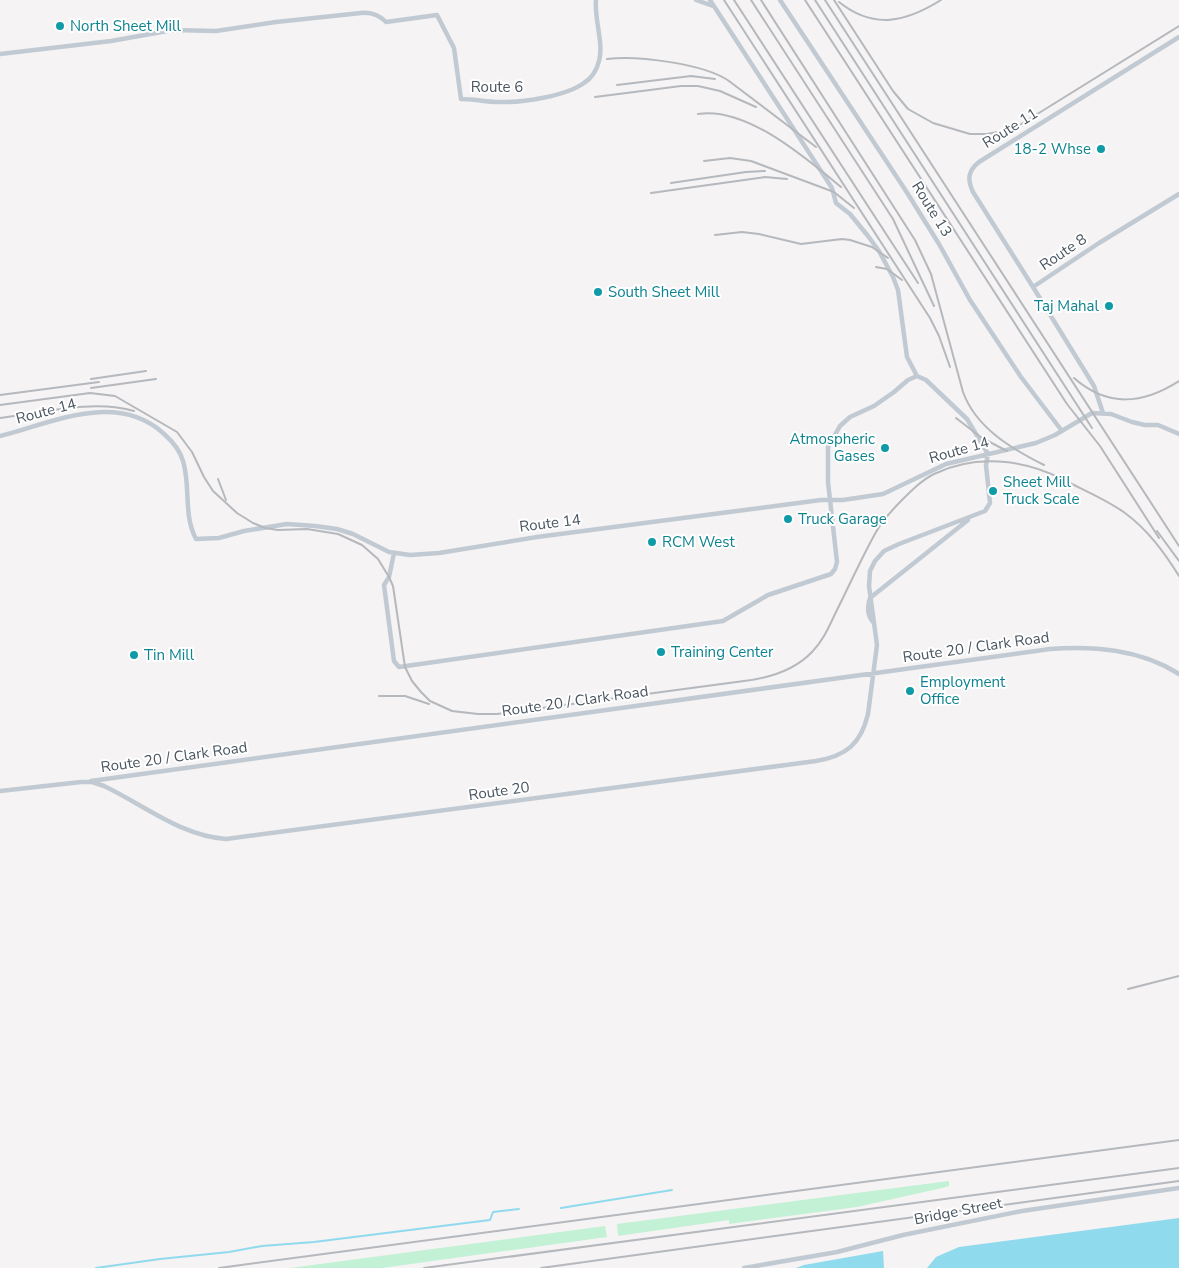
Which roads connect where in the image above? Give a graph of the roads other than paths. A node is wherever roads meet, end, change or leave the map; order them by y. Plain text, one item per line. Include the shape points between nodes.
1 (596, 0) edge
2 (696, 0) edge
3 (710, 0) edge
4 (780, 0) edge
5 (714, 7) junction
6 (1179, 37) edge
7 (0, 54) edge
8 (1179, 194) edge
9 (1033, 287) junction
10 (917, 376) junction
11 (1103, 413) junction
12 (1062, 431) junction
13 (1179, 434) edge
14 (0, 436) edge
15 (988, 454) junction
16 (830, 500) junction
17 (972, 516) junction
18 (394, 553) junction
19 (870, 598) junction
20 (873, 673) junction
21 (1179, 674) edge
22 (80, 782) junction
23 (0, 791) edge
24 (1179, 1188) edge
25 (744, 1268) edge

1 - 7 street, Route 6 via 600,55 589,79 567,91 515,101 461,99 454,48 437,15 386,22 368,12 216,31 173,30
2 - 5 street
3 - 5 street
4 - 12 street, Route 13 via 906,191 970,300 1021,377
5 - 10 street via 832,188 836,202 868,236 890,270 898,290 907,357
6 - 9 street, Route 11 via 979,162 969,174 973,192
8 - 9 street, Route 8
9 - 11 street, Route 8 via 1094,386
10 - 15 street via 926,380 967,419
10 - 16 street via 840,426 828,447
11 - 12 street, Route 14 via 1092,413
11 - 13 street via 1146,425 1158,425
12 - 15 street, Route 14 via 1036,443
14 - 18 street, Route 14 via 77,414 104,412 130,415 152,424 171,440 182,458 187,478 190,528 196,539 219,538 287,524 337,528
15 - 16 street, Route 14 via 937,467 883,494
15 - 17 street via 990,503 986,511
16 - 18 street, Route 14 via 537,537 439,553 410,556
16 - 18 street via 837,562 835,570 768,595 723,621 399,667 394,661 384,584 389,577
17 - 19 street
17 - 19 street via 884,551 870,572
19 - 20 street via 869,615 877,637
20 - 21 street, Route 20 / Clark Road via 1084,647 1152,660
20 - 22 street, Route 20 / Clark Road
20 - 22 street, Route 20 via 868,714 860,736 842,754 816,761 226,839 190,832 104,786
22 - 23 street, Route 20 / Clark Road
24 - 25 street, Bridge Street via 1022,1211 830,1253

